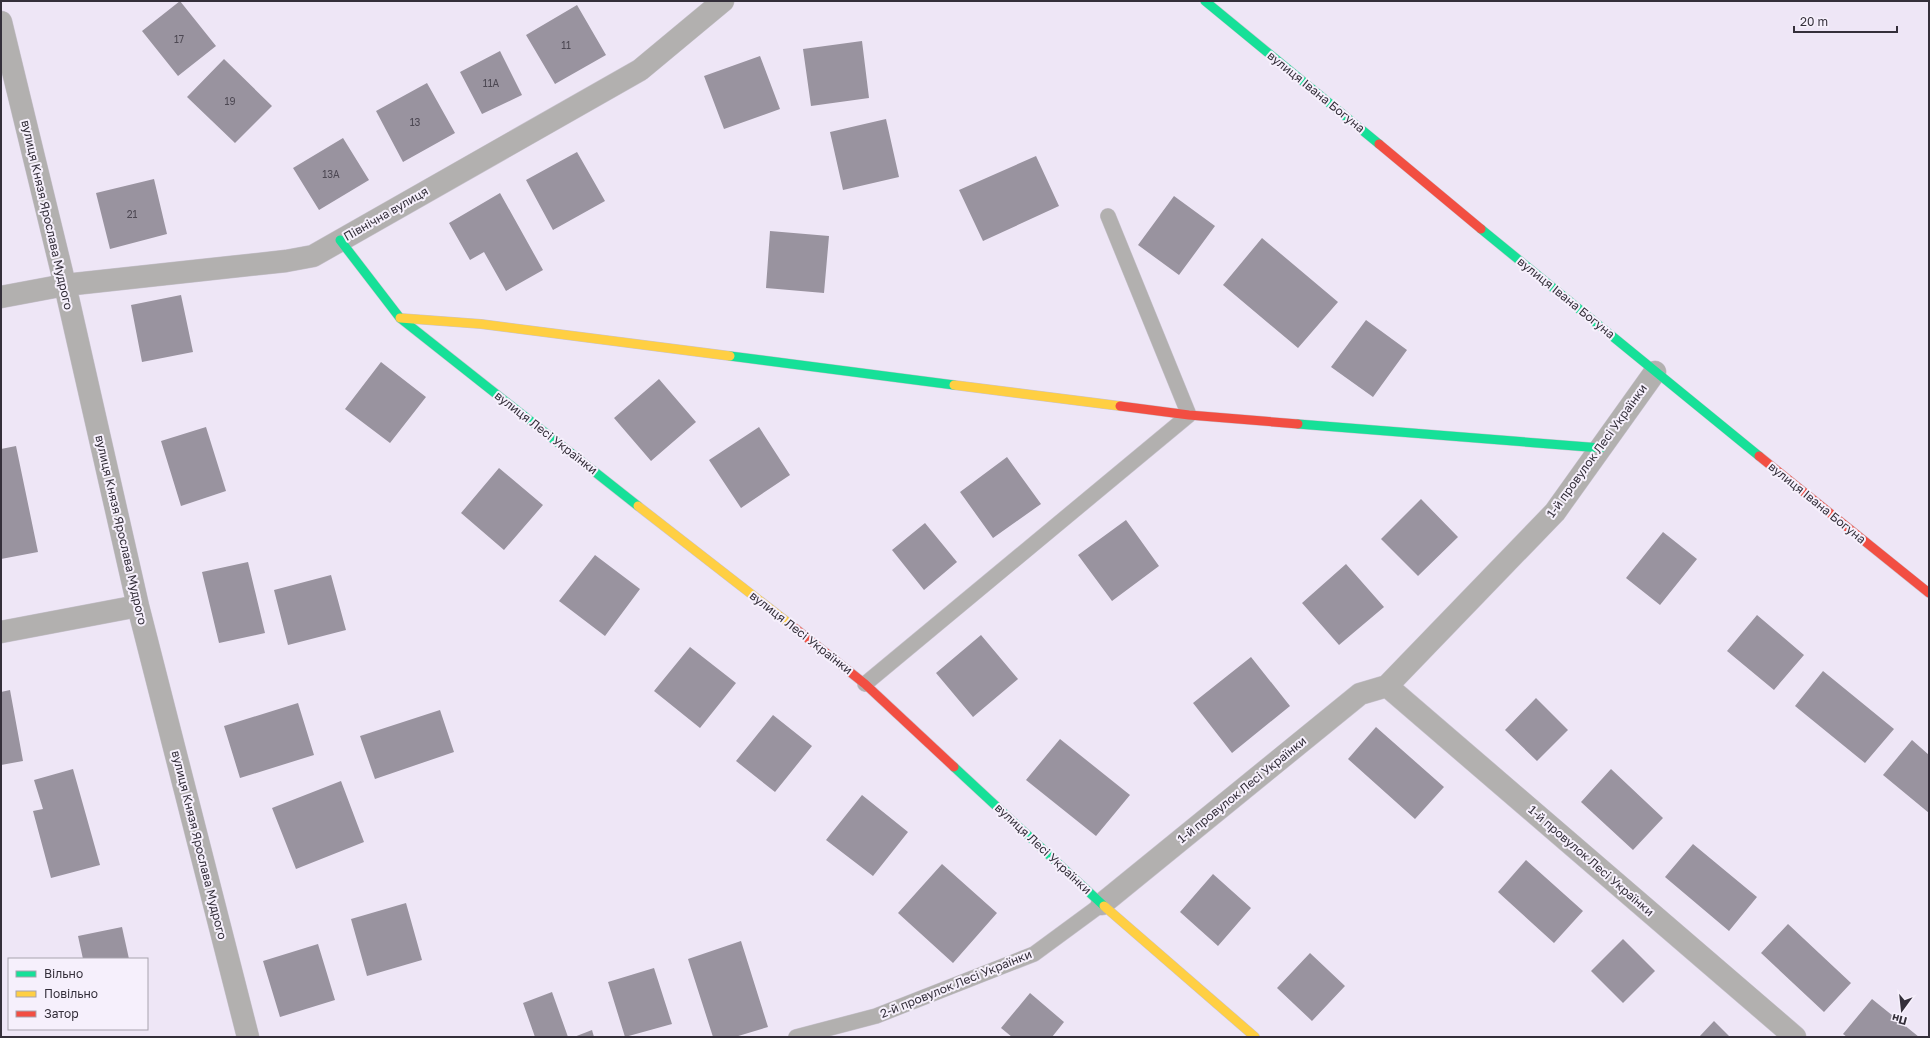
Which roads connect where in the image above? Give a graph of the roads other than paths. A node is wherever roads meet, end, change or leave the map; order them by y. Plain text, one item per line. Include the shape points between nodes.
1 (723, 1) edge
2 (1205, 1) edge
3 (1, 22) edge
4 (1108, 216) dead end
5 (340, 240) junction
6 (65, 285) junction
7 (1, 297) edge
8 (400, 318) junction
9 (1655, 372) junction
10 (1189, 415) junction
11 (1601, 448) junction
12 (1929, 593) edge
13 (138, 606) junction
14 (1, 632) edge
15 (865, 684) junction
16 (1387, 686) junction
17 (1102, 904) junction
18 (248, 1037) edge
19 (796, 1037) edge
20 (1255, 1037) edge
21 (1795, 1037) edge

1 - 5 street, Північна вулиця via 640,70
2 - 9 street, вулиця Івана Богуна
3 - 6 street, вулиця Князя Ярослава Мудрого
4 - 10 lane
5 - 6 street, Північна вулиця via 313,256 286,261
5 - 8 street, вулиця Лесі Українки
6 - 7 street, Північна вулиця
6 - 13 street, вулиця Князя Ярослава Мудрого
8 - 10 street via 481,324
8 - 15 street, вулиця Лесі Українки
9 - 11 street, 1-й провулок Лесі Українки
9 - 12 street, вулиця Івана Богуна
10 - 11 street
10 - 15 lane
11 - 16 street, 1-й провулок Лесі Українки via 1555,512
13 - 14 street
13 - 18 street, вулиця Князя Ярослава Мудрого
15 - 17 street, вулиця Лесі Українки
16 - 17 street, 1-й провулок Лесі Українки via 1360,694
16 - 21 street, 1-й провулок Лесі Українки
17 - 19 lane, 2-й провулок Лесі Українки via 1034,954 876,1016
17 - 20 street, вулиця Лесі Українки

